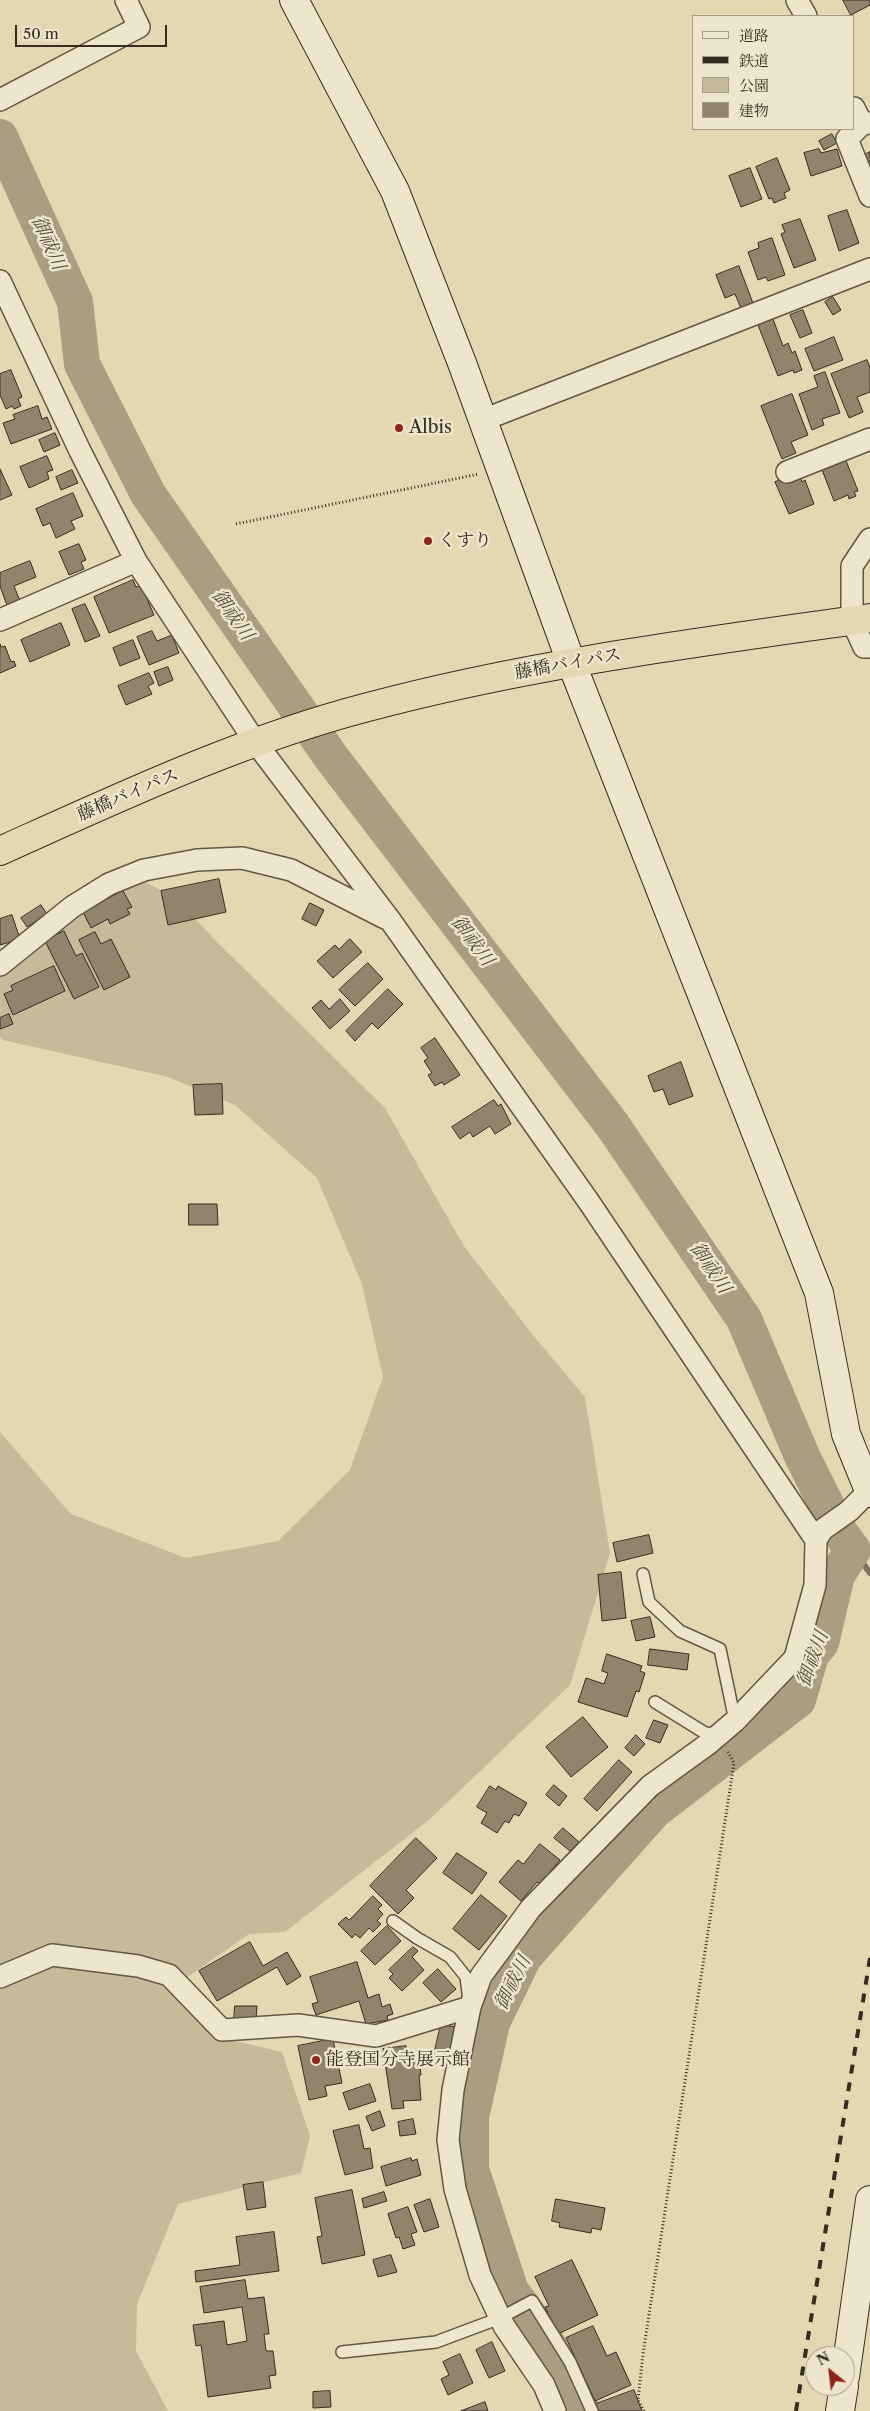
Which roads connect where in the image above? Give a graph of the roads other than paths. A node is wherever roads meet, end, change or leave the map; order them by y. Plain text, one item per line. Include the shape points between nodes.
1 (126, 0) edge
2 (294, 0) edge
3 (797, 0) edge
4 (805, 15) edge
5 (5, 97) edge
6 (854, 130) edge
7 (870, 196) edge
8 (870, 269) edge
9 (0, 281) edge
10 (483, 420) junction
11 (870, 439) edge
12 (786, 472) dead end
13 (870, 538) edge
14 (136, 561) junction
15 (0, 620) edge
16 (861, 620) edge
17 (870, 647) edge
18 (570, 662) junction
19 (264, 740) junction
20 (0, 851) edge
21 (390, 920) junction
22 (0, 964) edge
23 (870, 1492) edge
24 (819, 1536) junction
25 (643, 1574) dead end
26 (656, 1702) dead end
27 (727, 1728) junction
28 (393, 1921) dead end
29 (0, 1977) edge
30 (470, 2007) junction
31 (870, 2200) edge
32 (500, 2318) junction
33 (849, 2346) edge
34 (342, 2352) dead end
35 (842, 2396) edge
36 (555, 2411) edge
37 (592, 2411) edge
38 (840, 2411) edge

1 - 5 street via 139,27
2 - 10 street via 395,190
3 - 4 street
6 - 7 street via 847,139
8 - 10 street
9 - 14 street
10 - 18 street
11 - 12 street
13 - 16 street via 852,566
14 - 15 street
14 - 19 street
16 - 17 street via 864,647
16 - 18 highway, 藤橋バイパス
18 - 19 highway, 藤橋バイパス via 368,707
18 - 23 street via 819,1293 846,1434
19 - 20 highway, 藤橋バイパス via 108,802
19 - 21 street
21 - 22 street via 291,870 242,858 197,860 144,870 109,884 72,907
21 - 24 street via 589,1202 802,1523
23 - 24 street
24 - 27 street via 816,1585 796,1658
25 - 27 lane via 649,1602 680,1631 720,1649
26 - 27 lane via 705,1733
27 - 30 street via 650,1786 532,1908 480,1976
28 - 30 lane via 450,1956 466,1976
29 - 30 street via 52,1955 138,1966 170,1975 222,2030 298,2025 376,2036
30 - 32 street via 453,2090 448,2140 462,2215 480,2275
31 - 33 street
32 - 34 lane via 436,2342
32 - 36 street via 544,2385
32 - 37 lane via 532,2302 570,2362
35 - 38 street

